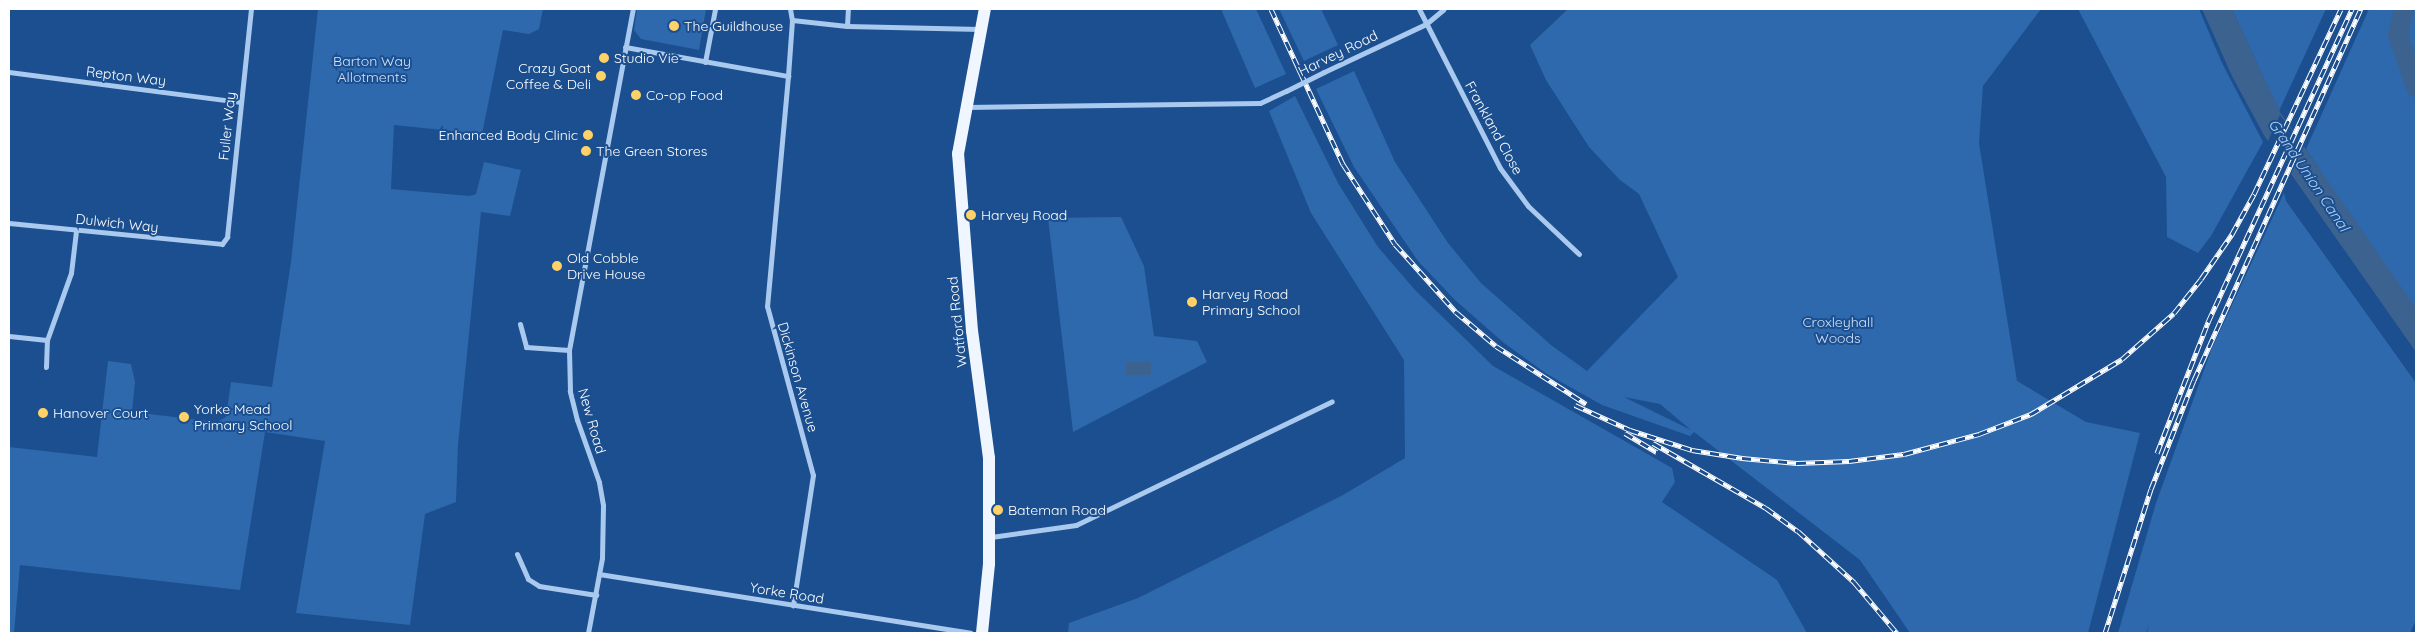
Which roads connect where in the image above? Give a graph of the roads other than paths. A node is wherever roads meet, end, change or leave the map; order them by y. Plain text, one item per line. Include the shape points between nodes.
1 (251, 9) edge
2 (633, 9) edge
3 (715, 9) edge
4 (790, 9) edge
5 (848, 9) edge
6 (985, 9) edge
7 (1419, 9) edge
8 (1444, 9) edge
9 (792, 20) junction
10 (1426, 24) junction
11 (847, 26) junction
12 (982, 30) junction
13 (625, 47) junction
14 (705, 62) junction
15 (9, 72) edge
16 (788, 76) junction
17 (241, 102) junction
18 (967, 108) junction
19 (9, 223) edge
20 (76, 231) junction
21 (222, 244) joint
22 (1579, 254) dead end
23 (520, 324) dead end
24 (9, 336) edge
25 (47, 340) junction
26 (569, 350) junction
27 (46, 367) dead end
28 (1332, 401) dead end
29 (990, 537) junction
30 (517, 554) dead end
31 (599, 574) junction
32 (596, 595) junction
33 (793, 605) junction
34 (588, 633) edge
35 (970, 633) edge
36 (982, 633) edge

1 - 17 street, Fuller Way
2 - 13 street, New Road
3 - 14 street
4 - 9 street, Dickinson Avenue
5 - 11 street
6 - 12 main road, Watford Road
7 - 10 street, Frankland Close
8 - 10 street, Harvey Road
9 - 11 street
9 - 16 street, Dickinson Avenue
10 - 18 street, Harvey Road, bridge via 1260,103
10 - 22 street, Frankland Close via 1500,168 1528,206
11 - 12 street
12 - 18 main road, Watford Road
13 - 14 street
13 - 26 street, New Road
14 - 16 street
15 - 17 street, Repton Way
16 - 33 street, Dickinson Avenue via 767,306 813,475
17 - 21 street, Fuller Way via 227,237
18 - 29 main road, Watford Road via 959,143 958,171 972,331 989,458
19 - 20 street, Dulwich Way
20 - 21 street, Dulwich Way
20 - 25 street via 71,273
23 - 26 street via 526,348
24 - 25 street
25 - 27 street
26 - 31 street, New Road via 570,391 602,498 604,540
28 - 29 street via 1076,526
29 - 36 main road, Watford Road via 988,597
30 - 32 street via 528,579 539,586
31 - 32 street, New Road
31 - 33 street, Yorke Road
32 - 34 street, New Road
33 - 35 street, Yorke Road

